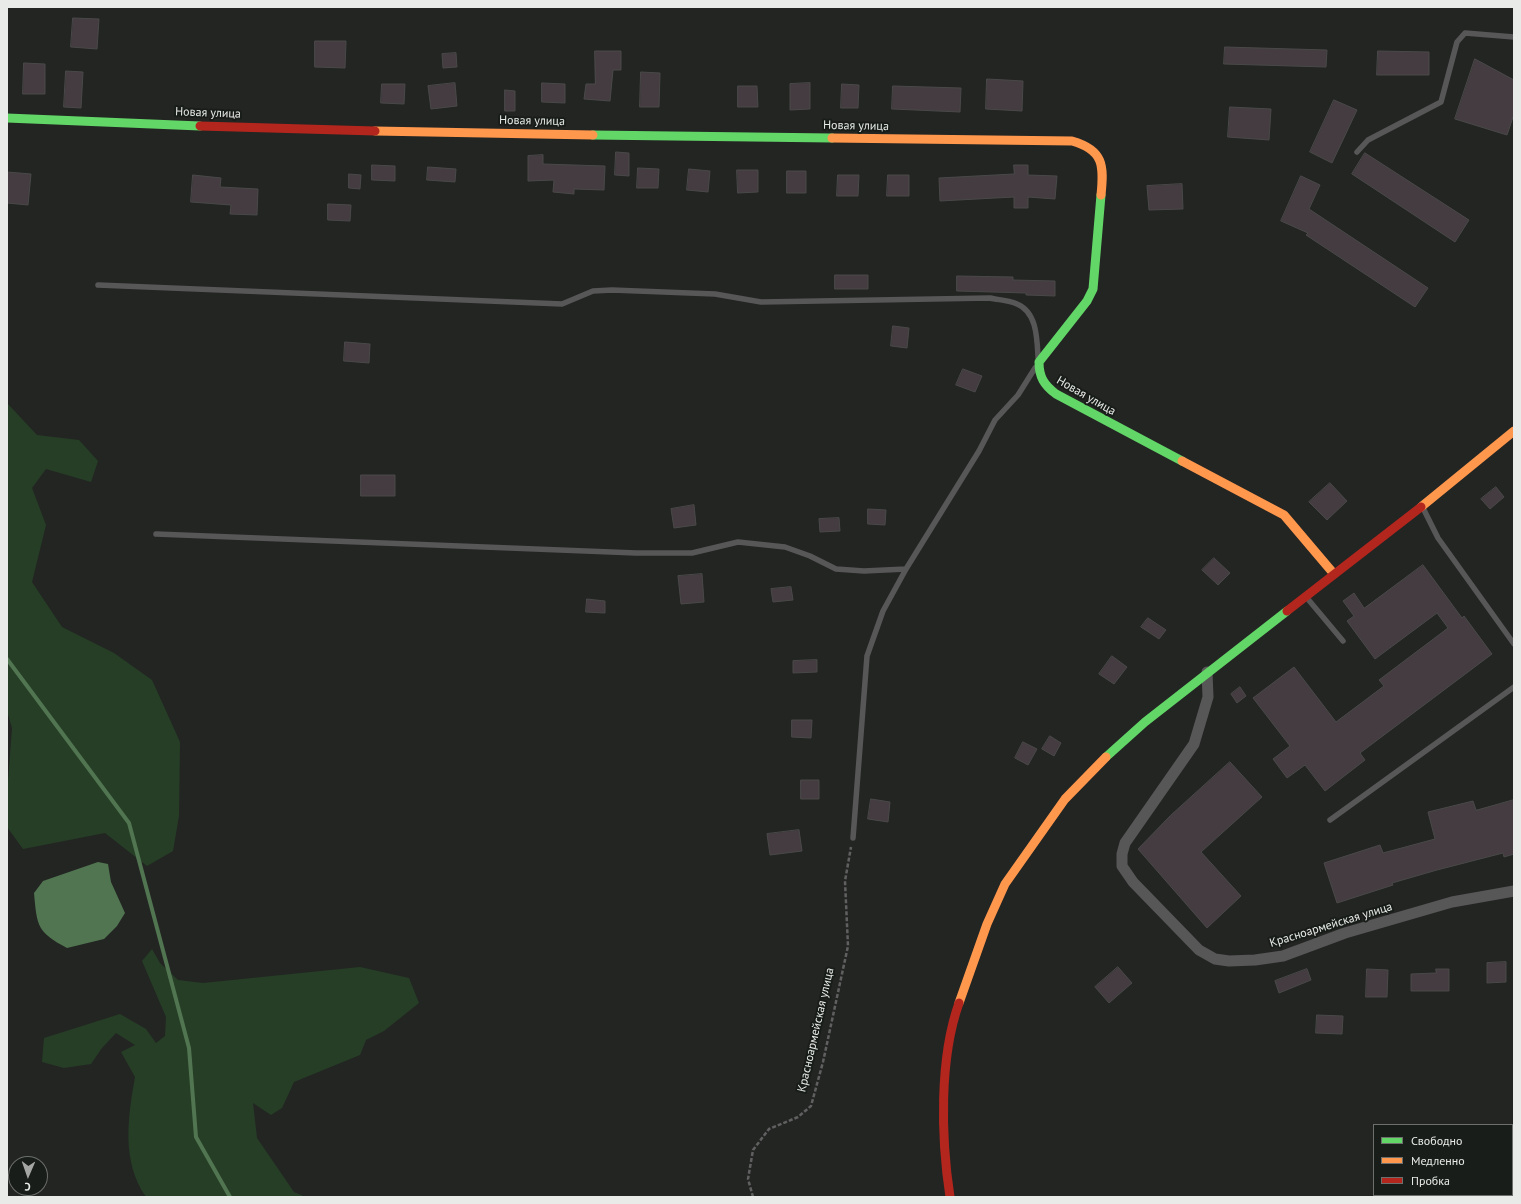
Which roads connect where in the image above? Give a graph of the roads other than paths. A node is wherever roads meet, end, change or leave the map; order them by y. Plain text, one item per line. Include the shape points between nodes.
1 (1514, 37) edge
2 (7, 118) edge
3 (1357, 152) dead end
4 (98, 285) dead end
5 (1039, 362) junction
6 (1514, 431) edge
7 (1509, 439) edge
8 (1422, 506) junction
9 (156, 534) dead end
10 (906, 569) junction
11 (1334, 574) junction
12 (1305, 596) junction
13 (1343, 641) dead end
14 (1514, 644) edge
15 (1207, 672) junction
16 (1514, 687) edge
17 (1330, 820) dead end
18 (853, 838) road end
19 (1514, 891) edge
20 (950, 1197) edge

1 - 3 lane via 1466,33 1457,42 1441,102 1368,140
2 - 5 street, Новая улица via 416,131 1072,141 1087,145 1102,160 1093,289 1087,301
4 - 5 lane via 562,304 593,291 612,290 715,294 761,302 990,298 1018,304 1028,311 1036,329
5 - 10 lane via 1018,395 995,420 979,451
5 - 11 street, Новая улица via 1043,385 1056,394 1284,515
6 - 7 street
7 - 8 street
8 - 11 street
8 - 14 lane via 1438,538
9 - 10 lane via 650,553 692,553 738,542 785,546 836,569
10 - 18 lane via 883,611 867,656
11 - 12 street
12 - 13 lane
12 - 15 street
15 - 19 street, Красноармейская улица via 1208,697 1194,744 1126,843 1122,854 1122,866 1133,882 1199,950 1215,959 1229,961 1283,956 1345,933 1452,902
15 - 20 street via 1145,722 1065,799 1006,884 988,924 954,1018 944,1086 945,1163
16 - 17 lane

